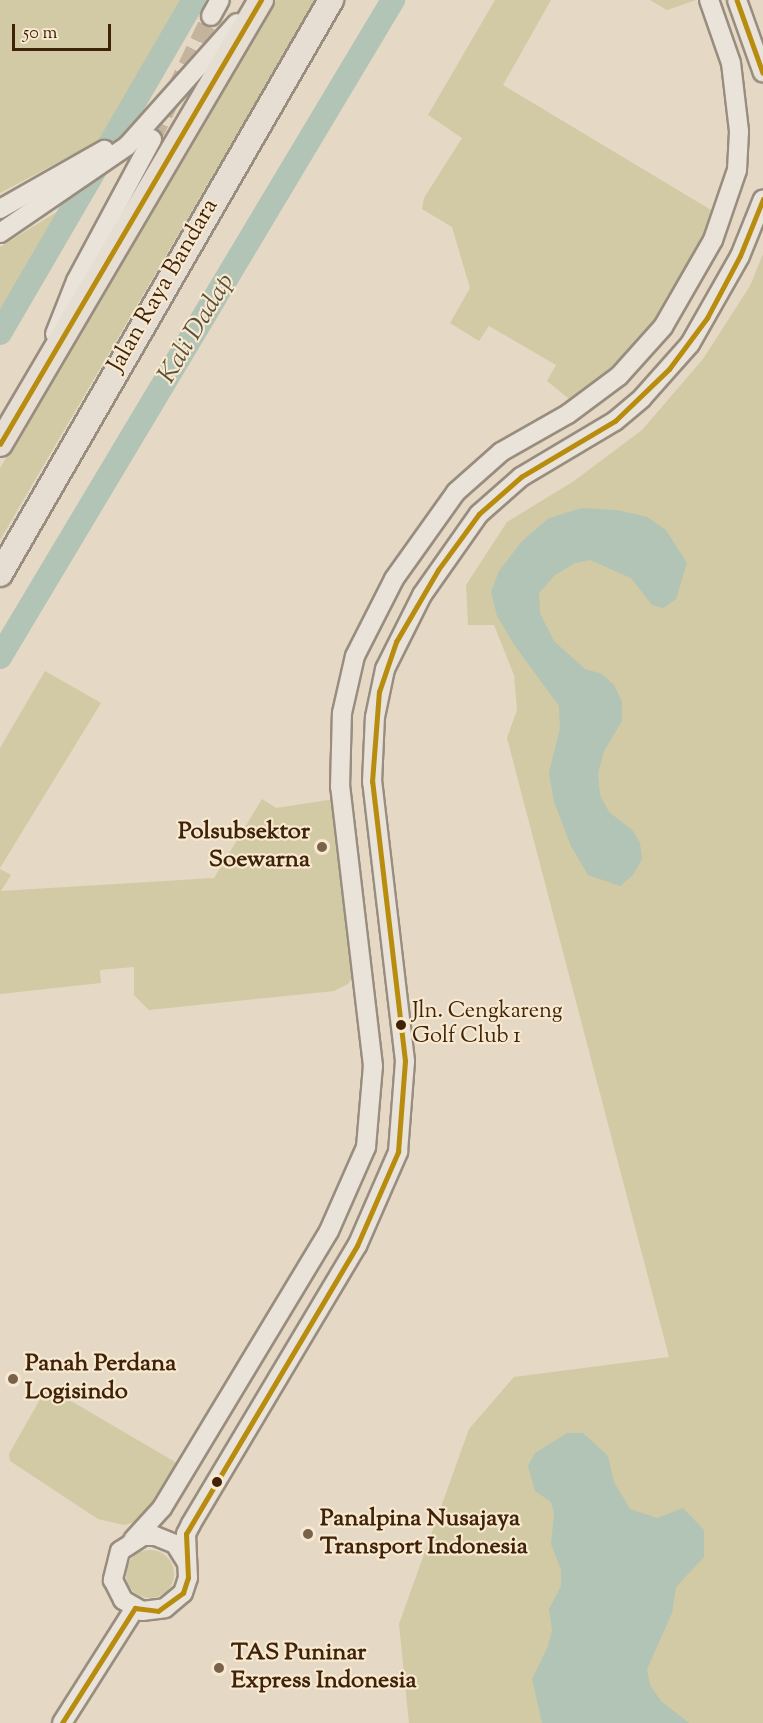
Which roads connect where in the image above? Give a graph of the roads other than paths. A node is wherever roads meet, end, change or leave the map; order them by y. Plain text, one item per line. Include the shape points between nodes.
1 (256, 0) edge
2 (261, 0) edge
3 (331, 0) edge
4 (709, 0) edge
5 (737, 0) edge
6 (763, 73) edge
7 (182, 87) junction
8 (152, 139) tunnel mouth
9 (763, 199) edge
10 (31, 203) junction
11 (0, 209) edge
12 (0, 233) edge
13 (32, 391) junction
14 (0, 444) edge
15 (0, 574) edge
16 (397, 997) junction
17 (365, 1000) junction
18 (366, 1147) junction
19 (396, 1157) junction
20 (329, 1231) junction
21 (357, 1246) junction
22 (133, 1540) junction
23 (187, 1563) junction
24 (135, 1608) junction
25 (62, 1723) edge

1 - 7 street
2 - 13 main road
3 - 15 main road, Jalan Raya Bandara
4 - 17 street via 731,63 739,131 737,170 708,250 663,327 619,376 568,414 501,452 456,492 394,579 355,656 342,713 340,787
5 - 6 street
7 - 10 street
7 - 10 street via 127,146
8 - 13 street via 76,281
9 - 16 street via 740,256 690,344 642,398 615,421 521,477 479,514 428,586 396,642 379,692 372,759
10 - 11 street
10 - 12 street
13 - 14 main road
16 - 17 street
16 - 19 street via 405,1061 404,1110
17 - 18 street via 373,1066
18 - 19 street
18 - 20 street
19 - 21 street
20 - 21 street
20 - 22 street via 162,1508
21 - 23 street via 191,1524 186,1534
22 - 23 street via 154,1536 165,1539 175,1544
22 - 24 street via 120,1551 112,1572 118,1594
23 - 24 street via 186,1586 172,1605 158,1611
24 - 25 street

